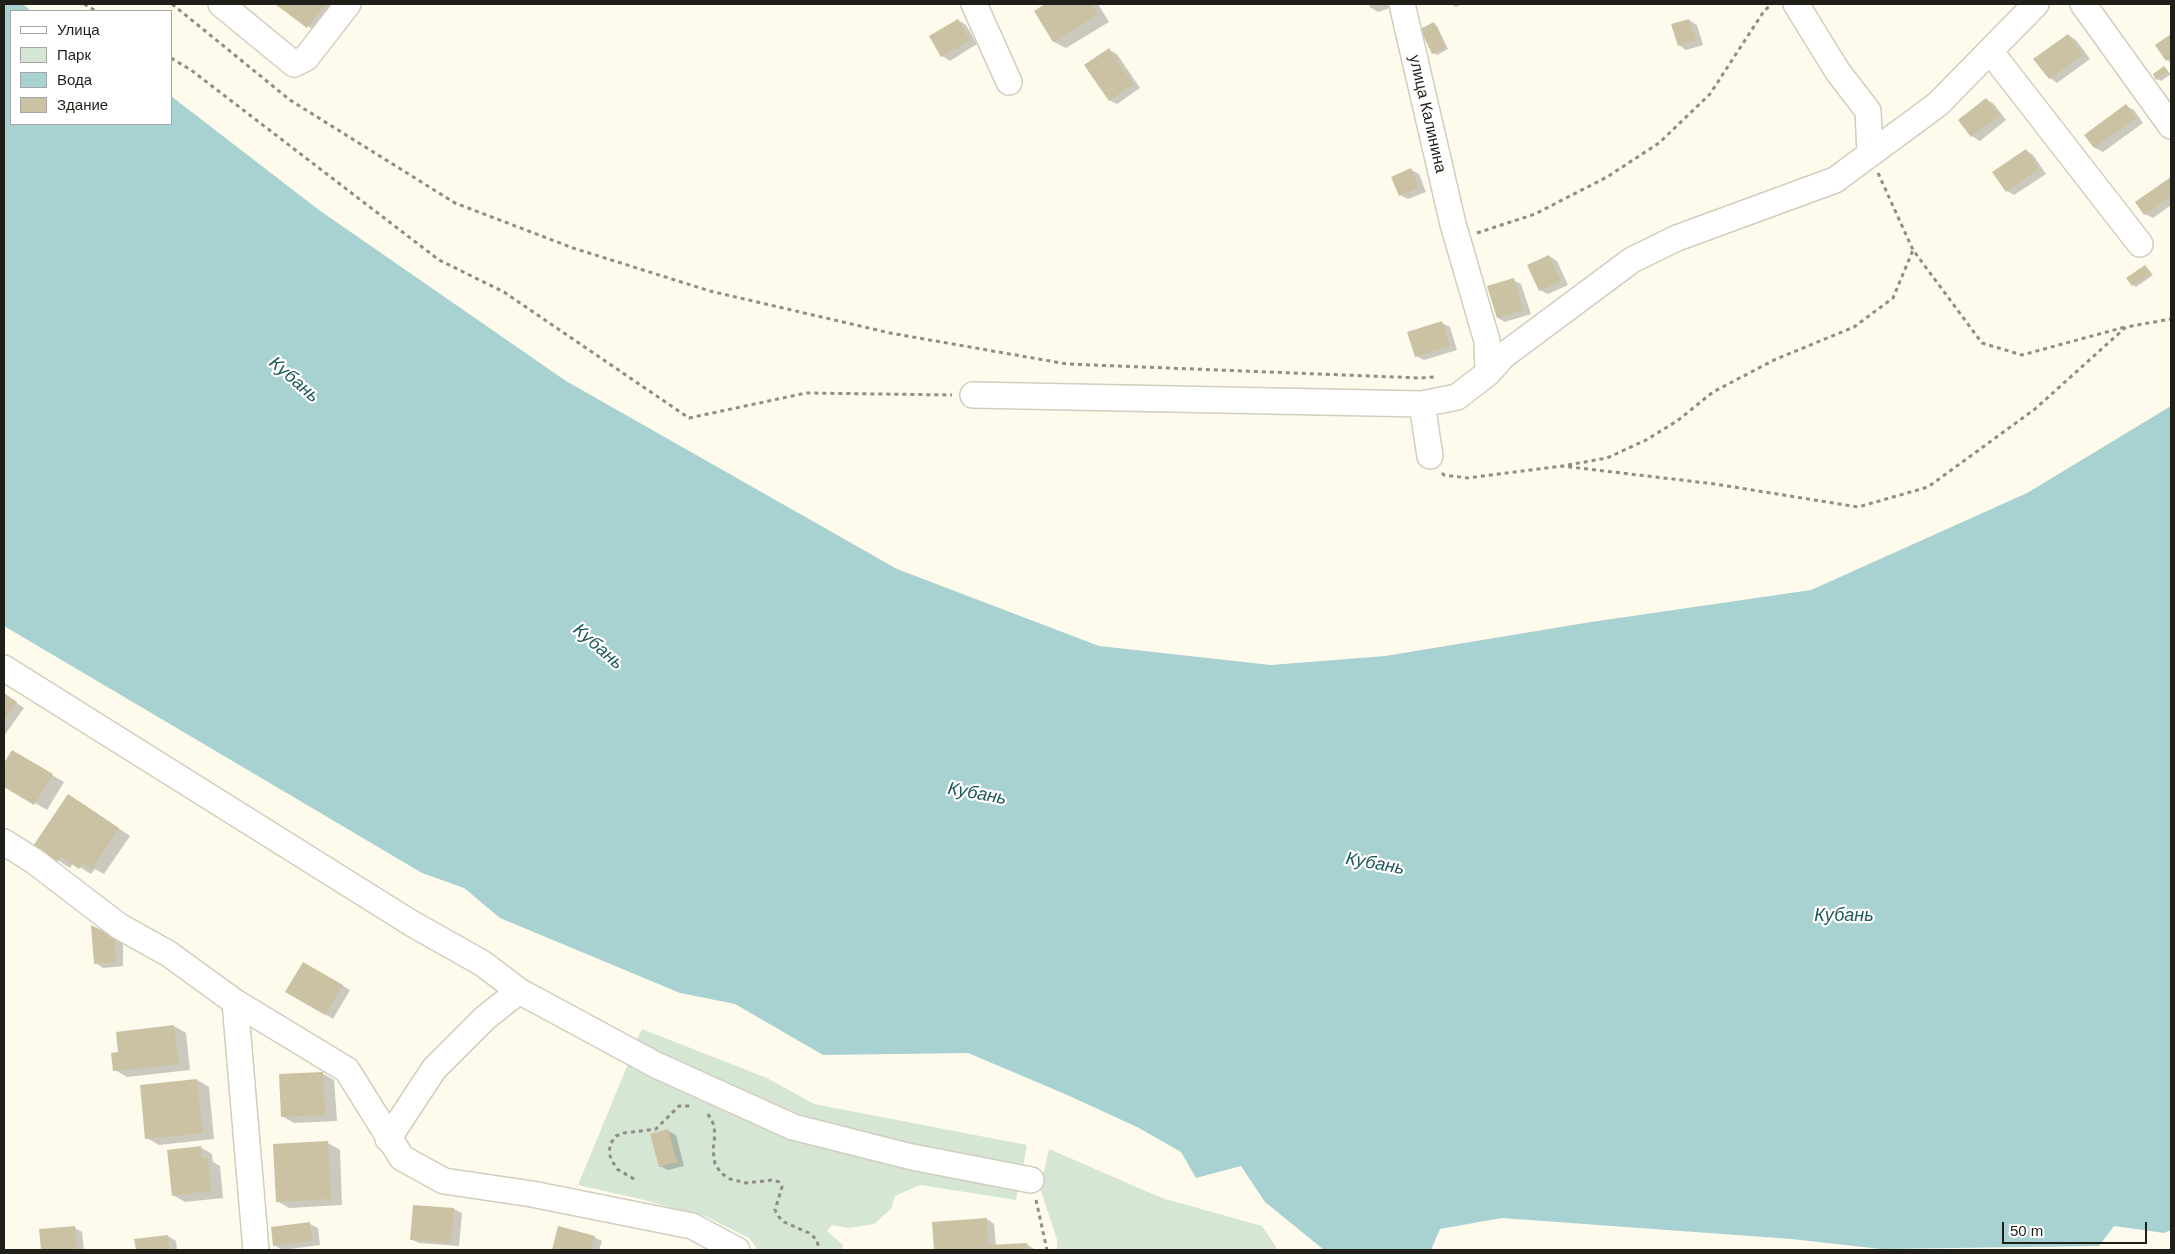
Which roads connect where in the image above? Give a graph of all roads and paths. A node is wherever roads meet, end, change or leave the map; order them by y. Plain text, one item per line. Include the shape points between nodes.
1 (172, 4) edge
2 (221, 4) edge
3 (348, 4) edge
4 (974, 4) edge
5 (1402, 4) edge
6 (1772, 4) edge
7 (1796, 4) edge
8 (2036, 4) edge
9 (2083, 4) edge
10 (1990, 52) junction
11 (172, 59) edge
12 (1009, 82) dead end
13 (2171, 126) edge
14 (1870, 154) junction
15 (1455, 232) junction
16 (2140, 244) dead end
17 (1913, 250) junction
18 (2171, 319) edge
19 (2126, 327) junction
20 (1488, 373) junction
21 (1440, 377) dead end
22 (973, 395) joint
23 (1422, 404) junction
24 (1430, 456) joint
25 (1562, 466) junction
26 (4, 668) edge
27 (4, 842) edge
28 (519, 991) junction
29 (235, 1002) junction
30 (694, 1106) dead end
31 (707, 1111) dead end
32 (388, 1139) junction
33 (634, 1179) dead end
34 (1031, 1180) joint
35 (256, 1250) edge
36 (737, 1250) edge
37 (819, 1250) edge
38 (1047, 1250) edge

1 - 21 path via 290,100 456,203 573,248 710,290 890,333 1067,364
2 - 3 street via 294,64 306,58
4 - 12 street
5 - 15 street, улица Калинина
6 - 15 path via 1764,11 1710,94 1659,143 1607,177 1534,214
7 - 14 street via 1838,72 1868,111
8 - 10 street
9 - 13 street
10 - 14 street via 1938,104
10 - 16 street
11 - 22 path via 438,260 504,292 689,418 806,393
14 - 17 path
14 - 20 street via 1835,180 1677,238 1632,260 1503,356
15 - 20 street, улица Калинина via 1487,341
17 - 19 path via 1982,343 2022,355
17 - 25 path via 1893,298 1854,327 1774,360 1713,392 1677,421 1646,440 1607,458
18 - 19 path
19 - 25 path via 2035,409 1928,487 1858,507 1714,484
20 - 23 street via 1457,397
22 - 23 street
23 - 24 street
24 - 25 path via 1444,475 1468,478
26 - 28 street via 411,923 482,963
27 - 29 street via 119,926 169,954
28 - 32 street via 485,1018 434,1069
28 - 34 street via 656,1065 792,1127 912,1157
29 - 32 street via 347,1070
29 - 35 street
30 - 33 path via 679,1106 656,1129 616,1136 609,1152 611,1159 617,1169
31 - 37 path via 714,1123 714,1157 721,1173 746,1183 779,1182 782,1187 775,1210 779,1217 809,1233 817,1240
32 - 36 street via 402,1158 444,1181 532,1194 692,1226
34 - 38 path

